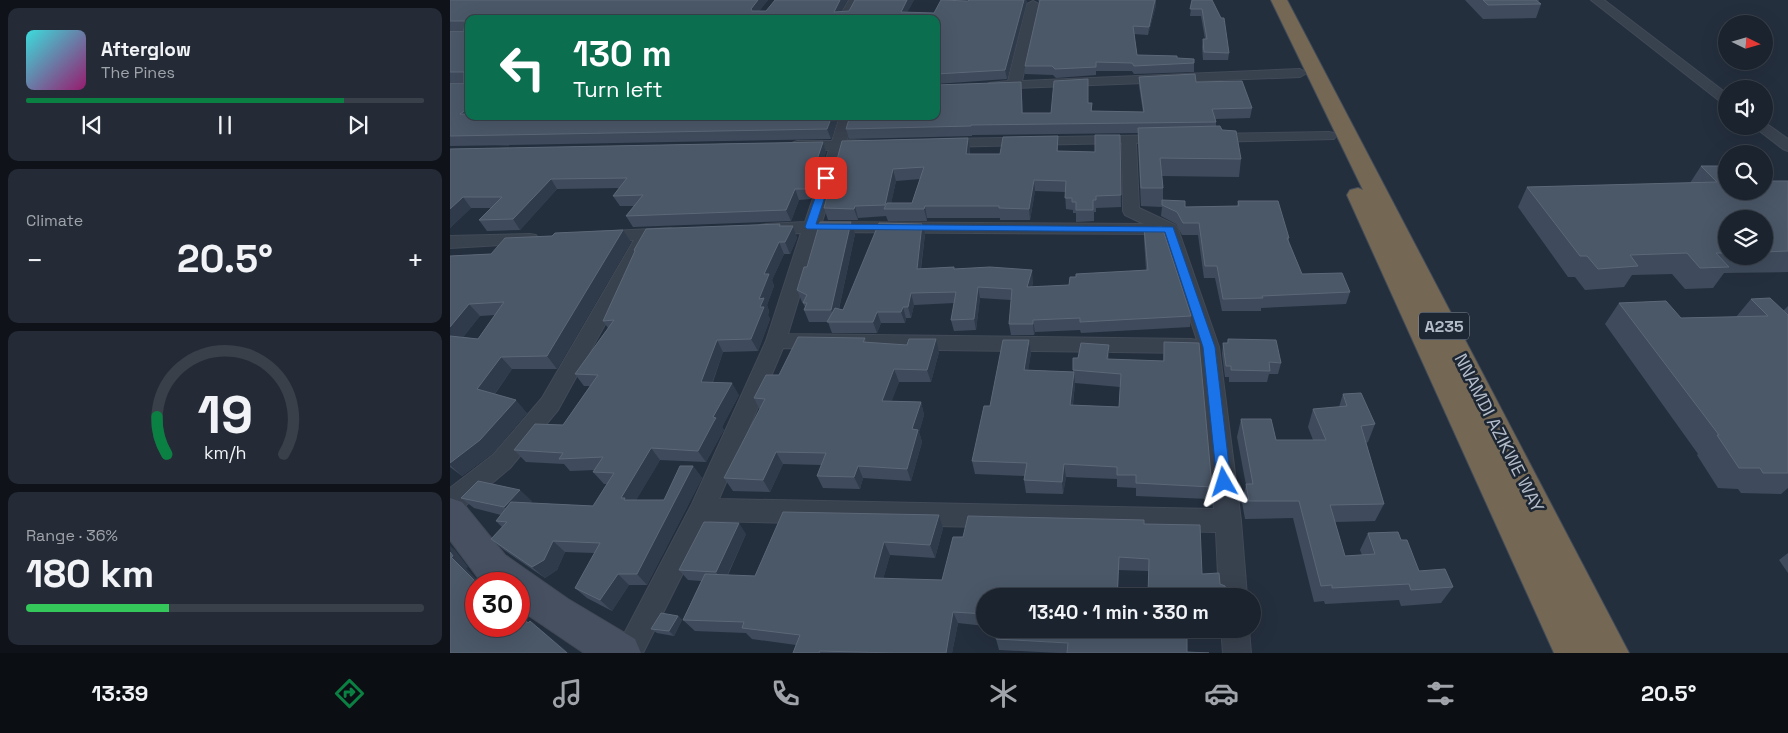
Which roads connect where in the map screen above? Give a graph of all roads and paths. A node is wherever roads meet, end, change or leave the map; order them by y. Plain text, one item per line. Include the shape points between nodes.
1 (855, 0) edge
2 (1265, 0) edge
3 (1279, 0) edge
4 (1597, 0) edge
5 (1033, 4) dead end
6 (846, 15) edge
7 (1300, 73) junction
8 (1014, 85) junction
9 (985, 87) edge
10 (1718, 93) edge
11 (846, 120) edge
12 (1773, 134) edge
13 (1329, 136) junction
14 (1176, 138) edge
15 (1195, 138) edge
16 (1128, 139) junction
17 (924, 143) edge
18 (886, 144) edge
19 (837, 145) junction
20 (777, 146) edge
21 (1788, 146) edge
22 (810, 227) junction
23 (1169, 229) junction
24 (752, 230) edge
25 (684, 232) edge
26 (646, 234) junction
27 (587, 236) edge
28 (548, 238) edge
29 (450, 242) edge
30 (776, 341) junction
31 (1209, 347) junction
32 (450, 503) edge
33 (702, 510) junction
34 (450, 513) edge
35 (1228, 521) junction
36 (498, 572) edge
37 (1232, 588) edge
38 (530, 595) edge
39 (1236, 638) edge
40 (621, 653) edge
41 (628, 653) edge
42 (1237, 653) edge
43 (1574, 653) edge
44 (1609, 653) edge

1 - 6 street
2 - 7 highway, NNAMDI AZIKWE WAY / A235
3 - 44 highway, NNAMDI AZIKWE WAY / A235
4 - 10 street
5 - 8 street
7 - 8 street
7 - 13 highway, NNAMDI AZIKWE WAY / A235
8 - 9 street
11 - 19 street
12 - 21 street
13 - 15 street
13 - 43 highway, NNAMDI AZIKWE WAY / A235
14 - 16 street
16 - 17 street
16 - 23 street via 1132,211
18 - 19 street
19 - 20 street
19 - 22 street
22 - 23 street
22 - 24 street
22 - 30 street
23 - 31 street
25 - 26 street
26 - 27 street
26 - 32 street via 550,404 502,461
28 - 29 street
30 - 31 street
30 - 33 street
31 - 35 street
33 - 35 street
33 - 41 street
34 - 36 street
35 - 37 street
38 - 40 street
39 - 42 street

